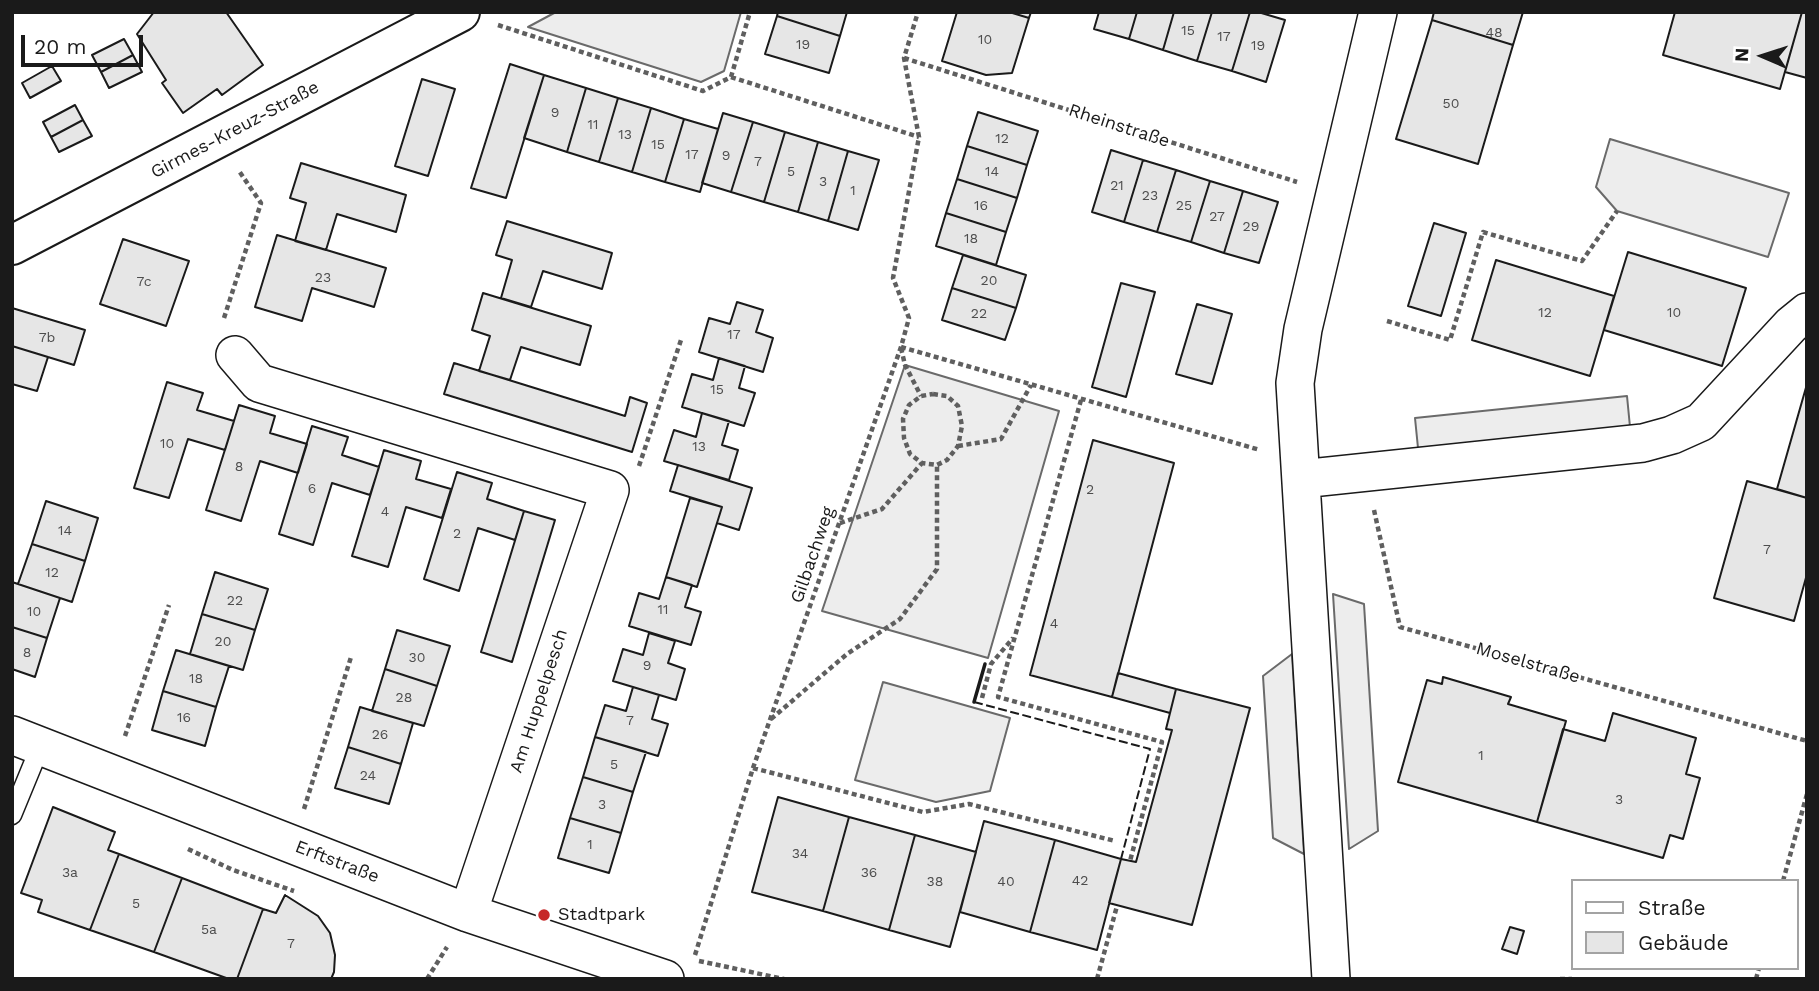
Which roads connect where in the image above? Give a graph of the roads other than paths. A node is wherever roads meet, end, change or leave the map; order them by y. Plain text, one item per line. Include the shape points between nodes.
1 (1378, 12) edge
2 (458, 13) edge
3 (12, 245) edge
4 (1807, 312) edge
5 (234, 355) road end
6 (1300, 470) junction
7 (26, 741) edge
8 (12, 815) edge
9 (468, 913) junction
10 (679, 969) edge
11 (1331, 979) edge

1 - 6 street via 1303,329 1295,383
2 - 3 street, Girmes-Kreuz-Straße
4 - 6 street via 1701,422 1672,435 1643,443 1365,474
5 - 9 street, Am Huppelpesch via 259,383 610,490
6 - 11 street
7 - 8 lane
7 - 9 street, Erftstraße
9 - 10 street, Erftstraße

